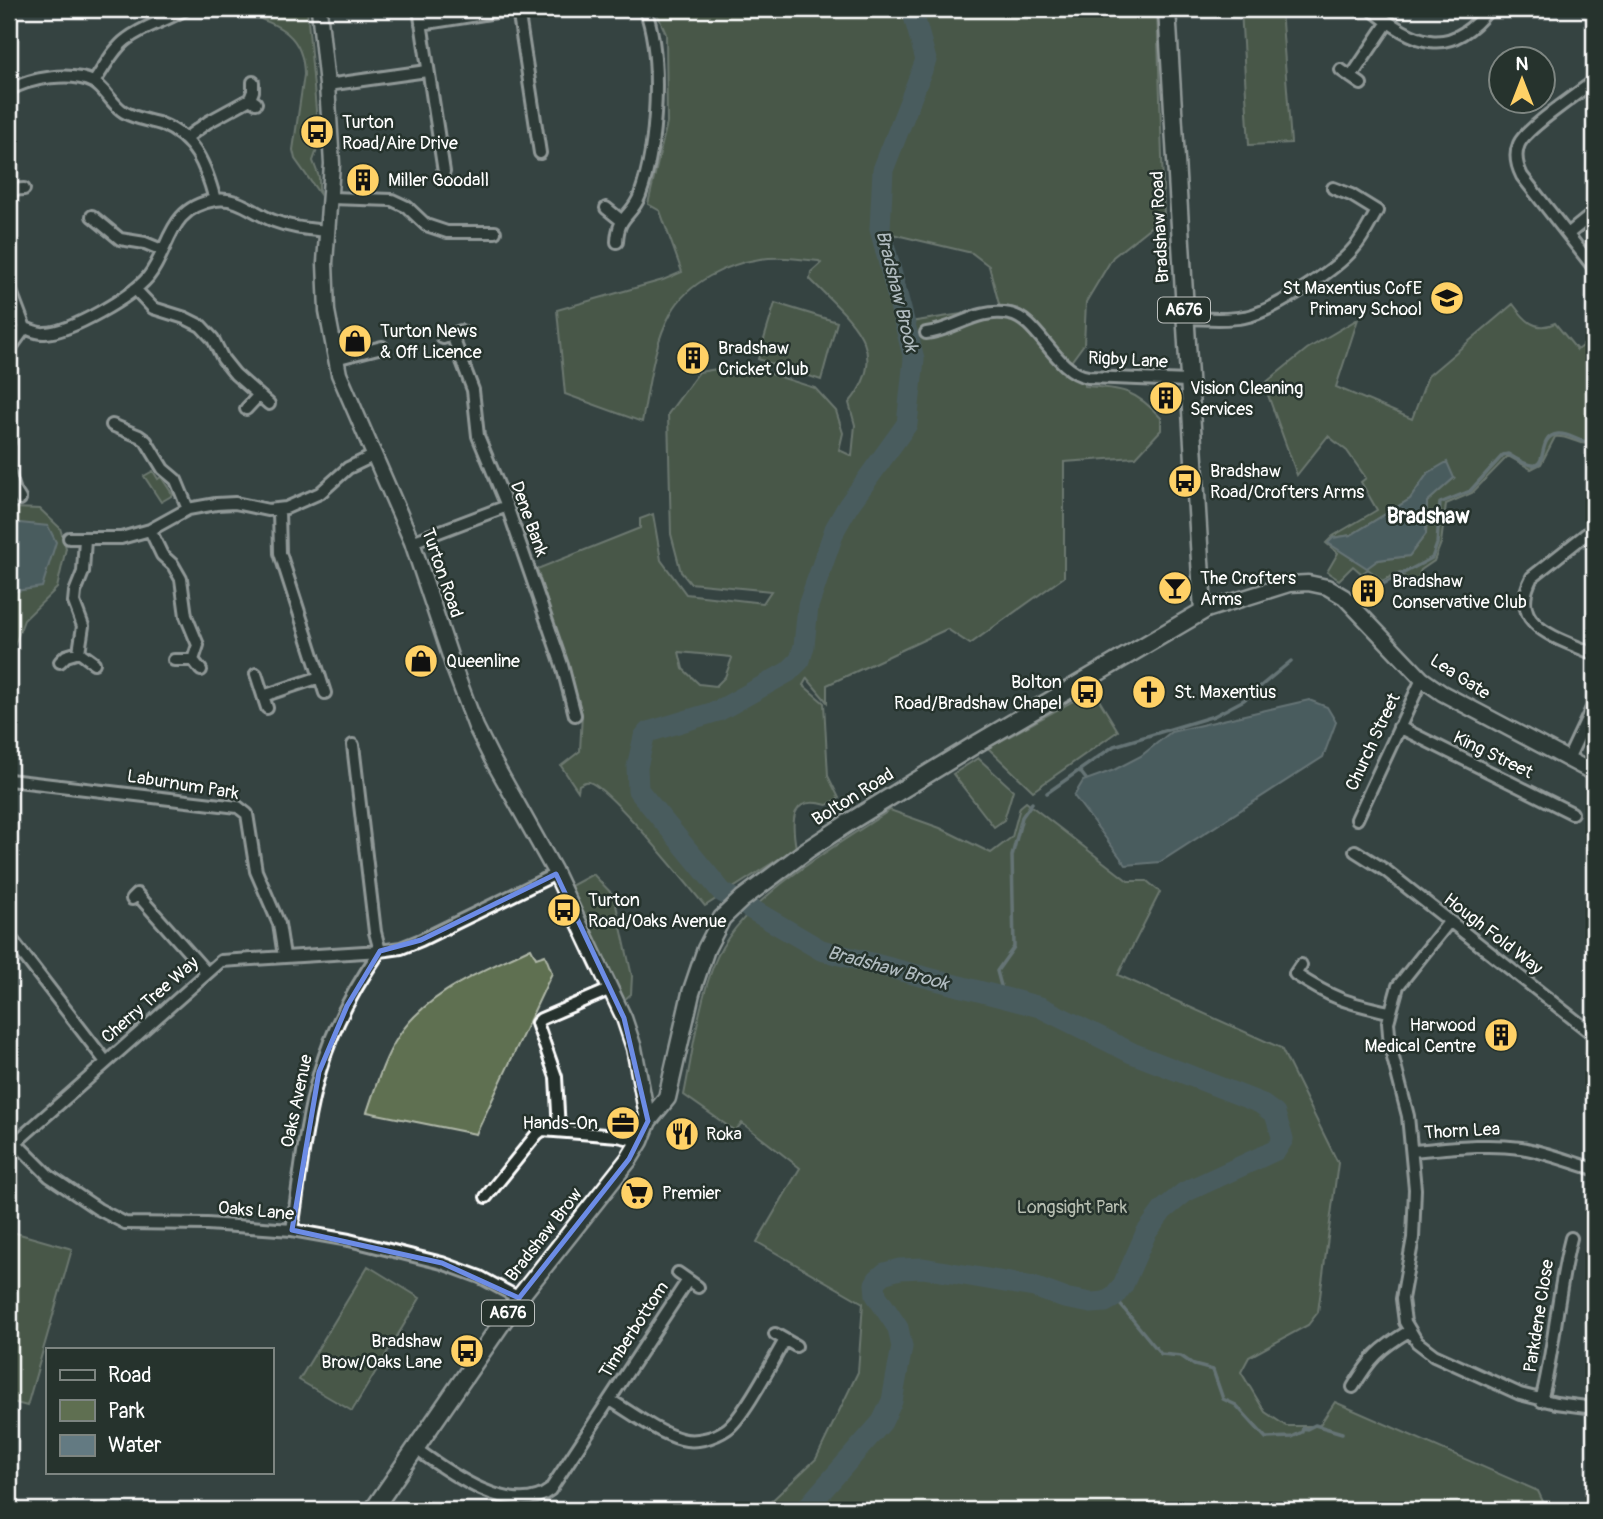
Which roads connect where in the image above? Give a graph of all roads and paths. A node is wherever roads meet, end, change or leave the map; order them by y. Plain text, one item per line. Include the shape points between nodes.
1 (186, 9) edge
2 (319, 9) edge
3 (419, 9) edge
4 (517, 9) edge
5 (645, 9) edge
6 (1167, 9) edge
7 (1371, 9) edge
8 (1489, 9) edge
9 (1388, 22) junction
10 (421, 24) junction
11 (427, 71) junction
12 (1594, 81) edge
13 (94, 82) junction
14 (253, 82) dead end
15 (1361, 84) dead end
16 (327, 85) junction
17 (9, 90) edge
18 (186, 138) junction
19 (540, 153) dead end
20 (444, 172) dead end
21 (1333, 188) dead end
22 (24, 189) dead end
23 (9, 190) edge
24 (331, 198) junction
25 (215, 200) junction
26 (606, 208) dead end
27 (1594, 212) edge
28 (92, 216) dead end
29 (622, 220) junction
30 (327, 231) junction
31 (495, 232) dead end
32 (1568, 234) junction
33 (617, 242) dead end
34 (162, 250) junction
35 (1594, 268) edge
36 (9, 286) edge
37 (135, 289) junction
38 (1184, 318) junction
39 (25, 327) junction
40 (926, 333) dead end
41 (452, 335) dead end
42 (382, 347) dead end
43 (9, 350) edge
44 (335, 359) junction
45 (1188, 381) junction
46 (259, 395) junction
47 (269, 404) dead end
48 (246, 410) dead end
49 (9, 425) edge
50 (111, 425) dead end
51 (9, 442) edge
52 (375, 455) junction
53 (9, 473) edge
54 (15, 494) edge
55 (507, 506) junction
56 (188, 509) junction
57 (279, 510) junction
58 (1594, 528) edge
59 (150, 530) junction
60 (69, 538) dead end
61 (85, 538) junction
62 (412, 542) junction
63 (1203, 611) junction
64 (79, 652) junction
65 (1594, 654) edge
66 (174, 660) dead end
67 (192, 660) junction
68 (60, 662) dead end
69 (94, 663) dead end
70 (201, 670) dead end
71 (256, 674) dead end
72 (320, 677) junction
73 (1422, 679) junction
74 (324, 693) dead end
75 (263, 696) junction
76 (1594, 704) edge
77 (267, 708) dead end
78 (575, 715) dead end
79 (1399, 727) junction
80 (353, 745) dead end
81 (1568, 759) junction
82 (1594, 773) edge
83 (9, 780) edge
84 (1572, 813) dead end
85 (1357, 819) dead end
86 (1377, 847) dead end
87 (1355, 851) dead end
88 (1370, 859) junction
89 (556, 873) junction
90 (132, 898) dead end
91 (1449, 922) junction
92 (9, 936) edge
93 (380, 951) junction
94 (284, 956) junction
95 (1301, 965) dead end
96 (207, 973) junction
97 (611, 989) junction
98 (1389, 1012) junction
99 (1594, 1035) edge
100 (106, 1062) junction
101 (648, 1121) junction
102 (559, 1130) junction
103 (12, 1139) edge
104 (640, 1141) junction
105 (1413, 1152) junction
106 (1594, 1169) edge
107 (486, 1197) dead end
108 (292, 1230) junction
109 (1572, 1238) dead end
110 (698, 1287) dead end
111 (519, 1298) junction
112 (1409, 1331) junction
113 (785, 1340) dead end
114 (1353, 1387) dead end
115 (610, 1400) junction
116 (1541, 1401) junction
117 (1594, 1408) edge
118 (416, 1449) junction
119 (373, 1510) edge

1 - 13 street via 127,39
2 - 16 main road, Turton Road
3 - 10 street
4 - 10 street
4 - 19 street
5 - 29 street via 655,65 652,137 640,195
6 - 38 main road, Bradshaw Road / A676
7 - 9 street
8 - 9 street via 1469,31 1447,41 1419,38
9 - 15 street via 1346,73
10 - 11 street
11 - 16 street
11 - 20 street
12 - 32 street via 1528,132 1518,145 1522,176
13 - 17 street via 40,78
13 - 18 street via 116,107
14 - 18 street via 253,101
16 - 24 main road, Turton Road
18 - 25 street via 200,154
21 - 38 street via 1377,211 1344,260 1248,317
22 - 23 street
24 - 30 main road, Turton Road
24 - 31 street via 400,203 433,228 454,233 477,236
25 - 30 street via 245,205 293,228
25 - 34 street via 192,208 173,226
26 - 29 street
27 - 32 street
28 - 34 street via 104,234
29 - 33 street
30 - 44 main road, Turton Road via 327,311
32 - 35 street
34 - 37 street via 153,270
36 - 39 street
37 - 39 street via 102,312 58,330 40,333
37 - 46 street via 153,308 201,326 226,364
38 - 45 main road, Bradshaw Road / A676
39 - 43 street
40 - 45 street, Rigby Lane via 967,318 1011,314 1023,320 1074,373
41 - 55 street, Dene Bank via 473,390 478,436
42 - 44 street
44 - 52 main road, Turton Road
45 - 63 main road, Bradshaw Road / A676
46 - 47 street
46 - 48 street
49 - 51 street
50 - 56 street via 131,427 146,441 163,469 176,480
52 - 57 street via 348,468 320,493
52 - 62 main road, Turton Road
53 - 54 street
55 - 62 street
55 - 78 street, Dene Bank
56 - 57 street via 226,503
56 - 59 street
57 - 72 street via 280,553
58 - 65 street via 1532,577 1524,600 1525,611 1538,628
59 - 61 street via 121,538
59 - 67 street via 181,579 186,616 198,645
60 - 61 street
61 - 64 street via 83,572 74,602 83,626
62 - 89 main road, Turton Road via 476,727
63 - 73 main road, Lea Gate via 1289,584 1327,587 1344,597
63 - 101 main road, Bolton Road / A676 via 807,850 722,918 691,993 667,1098
64 - 68 street
64 - 69 street
66 - 67 street
67 - 70 street
71 - 75 street
72 - 74 street
72 - 75 street
73 - 79 street, Church Street
73 - 81 main road, Lea Gate via 1460,704
75 - 77 street
76 - 81 street
79 - 84 street, King Street
79 - 85 street, Church Street
80 - 93 street
81 - 82 main road, Lea Gate
83 - 94 street, Laburnum Park via 243,810 256,871 279,924
86 - 88 street
87 - 88 street, Hough Fold Way
88 - 91 street, Hough Fold Way
89 - 93 street via 421,940
89 - 97 main road, Turton Road
90 - 96 street via 137,894
91 - 98 street via 1398,986
91 - 99 street, Hough Fold Way
92 - 100 street
93 - 94 street, Cherry Tree Way
93 - 108 street, Oaks Avenue via 347,1006 319,1072
94 - 96 street, Cherry Tree Way via 228,959
95 - 98 street via 1295,974 1325,994
96 - 100 street, Cherry Tree Way
97 - 101 main road, Turton Road via 634,1048
97 - 102 street via 537,1023 556,1077
98 - 105 street via 1390,1046
100 - 103 street, Cherry Tree Way
101 - 104 main road, Bradshaw Brow / A676
102 - 104 street
102 - 107 street via 537,1134
103 - 108 street, Oaks Lane via 49,1176 125,1223
104 - 111 main road, Bradshaw Brow / A676
105 - 106 street, Thorn Lea via 1500,1146
105 - 112 street via 1413,1238 1402,1299
108 - 111 street, Oaks Lane via 442,1263
109 - 116 street, Parkdene Close via 1559,1285
110 - 115 street, Timberbottom via 683,1277
111 - 118 main road, Bradshaw Brow / A676
112 - 114 street via 1382,1348
112 - 116 street via 1434,1355
113 - 115 street, Timberbottom via 733,1424 715,1436 682,1439
115 - 118 street, Timberbottom via 551,1490 529,1505 507,1507 487,1499
116 - 117 street
118 - 119 main road, Bradshaw Brow / A676

